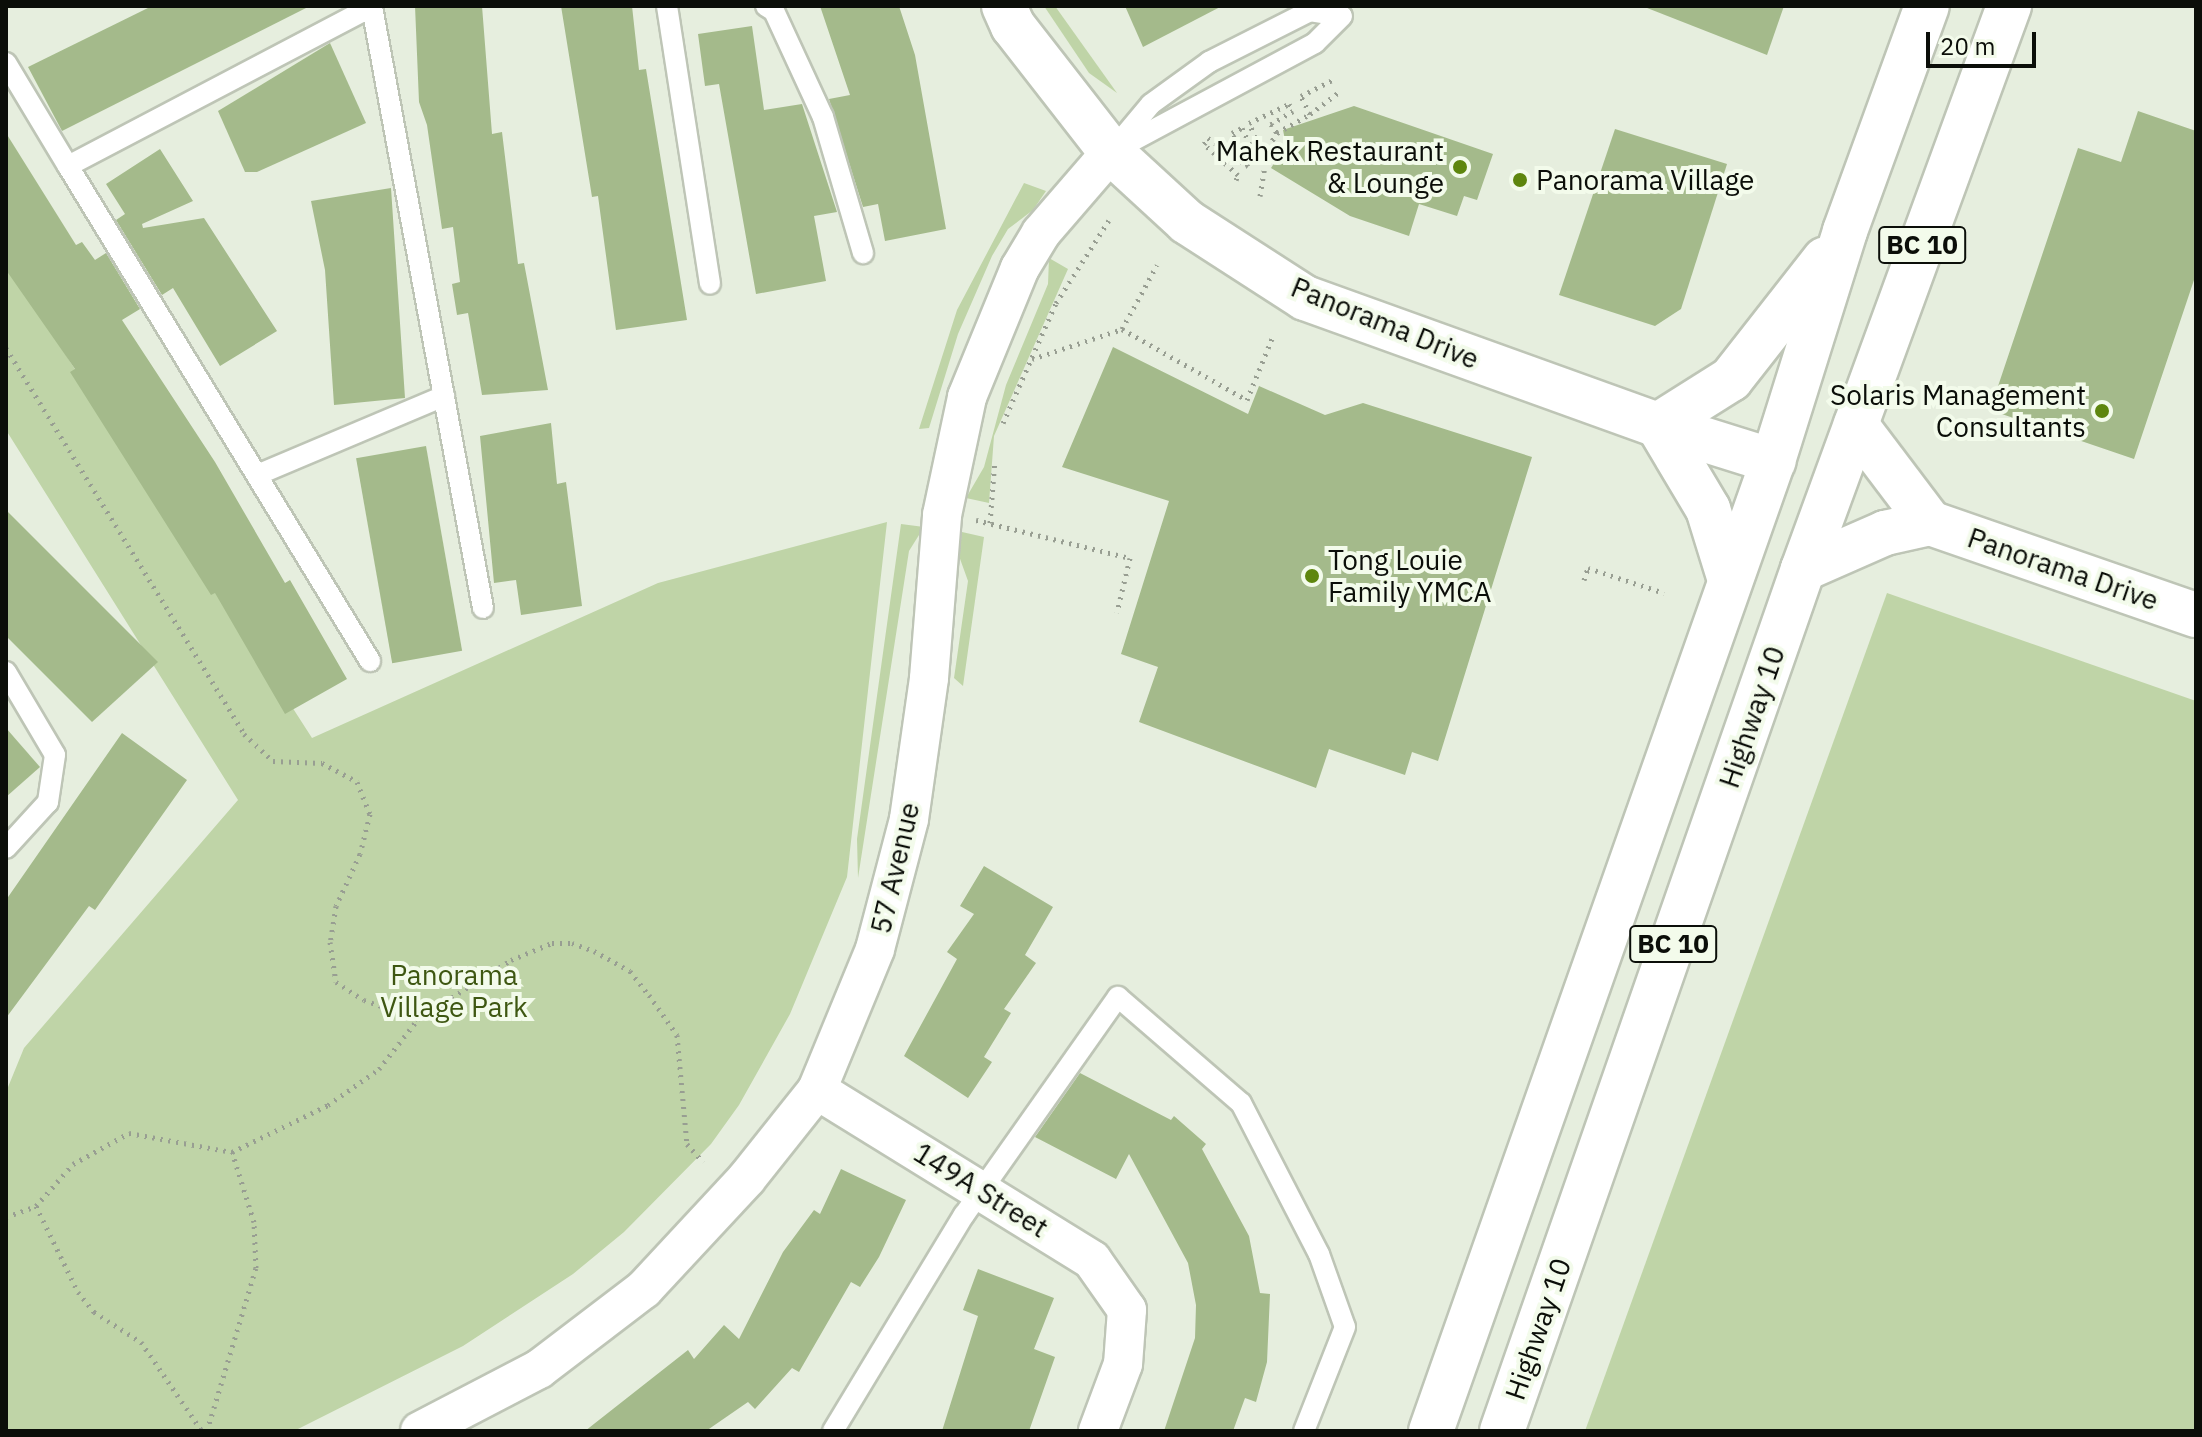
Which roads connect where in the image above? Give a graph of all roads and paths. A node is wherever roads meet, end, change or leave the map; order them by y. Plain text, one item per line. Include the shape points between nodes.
1 (373, 6) edge
2 (667, 6) edge
3 (766, 6) edge
4 (1004, 6) edge
5 (1927, 6) edge
6 (2009, 6) edge
7 (6, 63) edge
8 (1332, 80) dead end
9 (1339, 92) dead end
10 (1310, 114) junction
11 (1277, 133) junction
12 (1111, 152) junction
13 (68, 166) junction
14 (1236, 180) dead end
15 (1260, 196) dead end
16 (1109, 220) dead end
17 (1845, 231) junction
18 (863, 253) dead end
19 (1157, 265) dead end
20 (710, 284) dead end
21 (1122, 329) junction
22 (1273, 336) dead end
23 (6, 348) edge
24 (1032, 360) junction
25 (444, 396) junction
26 (1658, 425) junction
27 (1856, 425) junction
28 (1000, 429) dead end
29 (995, 453) dead end
30 (1773, 461) junction
31 (257, 475) junction
32 (1835, 484) junction
33 (1930, 523) junction
34 (1803, 569) junction
35 (1584, 580) dead end
36 (1730, 580) junction
37 (1664, 593) dead end
38 (483, 608) dead end
39 (1117, 612) dead end
40 (2196, 615) edge
41 (370, 661) dead end
42 (6, 672) edge
43 (6, 848) edge
44 (418, 1019) junction
45 (817, 1090) junction
46 (232, 1152) junction
47 (703, 1162) dead end
48 (981, 1189) junction
49 (36, 1206) junction
50 (6, 1217) edge
51 (204, 1431) edge
52 (420, 1431) edge
53 (833, 1431) edge
54 (1098, 1431) edge
55 (1304, 1431) edge
56 (1431, 1431) edge
57 (1502, 1431) edge

1 - 13 lane
1 - 25 lane
2 - 20 lane
3 - 18 lane via 774,11 823,117
4 - 12 main road, Panorama Drive via 1013,26
5 - 17 main road, BC 10
6 - 27 main road, Highway 10 / BC 10
7 - 13 lane
8 - 10 path via 1301,96
9 - 10 path
10 - 11 path
11 - 14 path via 1271,124 1293,111 1289,104 1249,123 1261,152 1256,157 1242,128 1232,133 1248,166 1208,138 1204,144 1238,175
11 - 15 path via 1268,147
12 - 12 lane via 1315,43 1342,16 1310,11 1209,62 1151,104
12 - 26 main road, Panorama Drive via 1187,222 1305,298
12 - 45 street, 57 Avenue via 1075,189 1034,245 967,397 942,515 929,678 909,819 875,949
13 - 31 lane
16 - 24 path via 1072,272
17 - 26 main road via 1752,356 1715,392
17 - 30 main road, BC 10
19 - 21 path
21 - 22 path via 1247,400
21 - 24 path
23 - 44 path via 244,734 273,761 322,763 357,782 370,814 360,854 336,906 330,942 336,982 364,1000
24 - 28 path
25 - 31 lane
25 - 38 lane
26 - 30 main road, Panorama Drive
26 - 36 main road via 1708,509
27 - 32 main road, Highway 10 / BC 10
27 - 33 main road
29 - 39 path via 990,523 1130,558
30 - 32 main road, Panorama Drive
30 - 36 main road, BC 10
31 - 41 lane
32 - 34 main road, Highway 10 / BC 10
33 - 34 main road via 1885,533
33 - 40 main road, Panorama Drive
34 - 57 main road, Highway 10 / BC 10
35 - 37 path via 1588,568
36 - 56 main road, BC 10
42 - 43 lane via 55,755 48,802
44 - 46 path via 379,1069 328,1105
44 - 47 path via 531,949 572,943 594,951 630,971 677,1035 687,1144
45 - 48 street, 149A Street
45 - 52 street, 57 Avenue via 747,1178 644,1289 539,1369
46 - 49 path via 129,1133 73,1164
46 - 51 path via 254,1222 256,1268
48 - 53 lane
48 - 54 street, 149A Street via 1092,1260 1127,1310 1123,1364
48 - 55 lane via 1118,997 1241,1103 1319,1254 1345,1327
49 - 50 path
49 - 51 path via 78,1292 94,1312 141,1342

